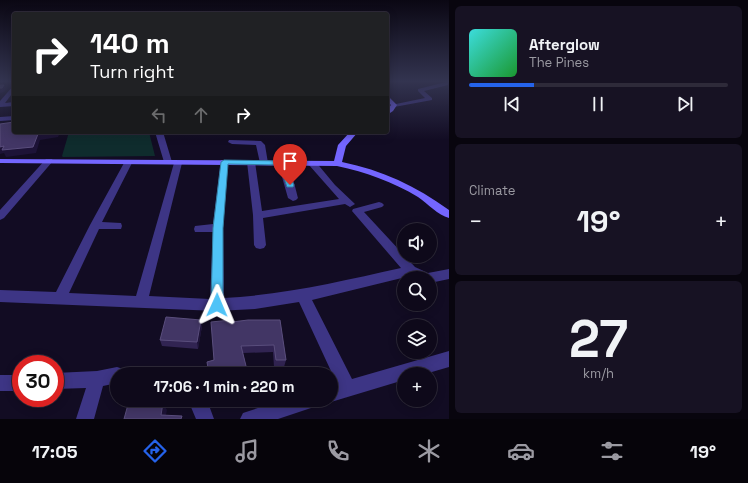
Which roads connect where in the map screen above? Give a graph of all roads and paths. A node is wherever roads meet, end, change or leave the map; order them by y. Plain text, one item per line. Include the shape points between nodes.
1 (2, 101) edge
2 (390, 101) edge
3 (420, 101) edge
4 (12, 104) edge
5 (394, 105) junction
6 (389, 112) edge
7 (12, 118) edge
8 (0, 119) edge
9 (160, 134) edge
10 (352, 134) edge
11 (232, 142) dead end
12 (0, 161) edge
13 (49, 161) junction
14 (168, 162) junction
15 (224, 162) junction
16 (251, 162) junction
17 (128, 163) junction
18 (178, 163) junction
19 (264, 163) junction
20 (282, 163) junction
21 (312, 163) junction
22 (337, 164) junction
23 (293, 198) dead end
24 (346, 201) junction
25 (379, 205) dead end
26 (357, 211) junction
27 (447, 211) edge
28 (258, 215) junction
29 (0, 216) edge
30 (95, 225) junction
31 (117, 226) dead end
32 (218, 228) junction
33 (199, 229) dead end
34 (260, 245) dead end
35 (411, 271) edge
36 (397, 274) edge
37 (449, 274) edge
38 (437, 277) edge
39 (0, 296) edge
40 (303, 296) junction
41 (60, 299) junction
42 (141, 303) junction
43 (217, 305) junction
44 (449, 359) edge
45 (110, 376) edge
46 (97, 379) junction
47 (64, 381) edge
48 (0, 383) edge
49 (12, 383) edge
50 (348, 389) junction
51 (338, 392) edge
52 (201, 407) edge
53 (288, 407) edge
54 (85, 419) edge
55 (205, 419) edge
56 (249, 419) edge

1 - 4 street via 0,105
2 - 5 street
3 - 5 street
5 - 6 street
7 - 8 street
9 - 14 street
10 - 22 street via 342,145
11 - 19 street via 258,143 261,145
12 - 13 street
13 - 17 street
13 - 29 street
14 - 17 street
14 - 18 street
15 - 16 street
15 - 18 street
15 - 32 street
16 - 19 street
16 - 28 street
17 - 30 street
18 - 42 street
19 - 20 street
20 - 21 street
20 - 23 street
21 - 22 street
21 - 24 street
22 - 27 street via 386,176
24 - 26 street
24 - 28 street
25 - 26 street
26 - 35 street
28 - 34 street
30 - 31 street
30 - 41 street
32 - 33 street
32 - 43 street
36 - 40 street
37 - 38 street
39 - 41 street
40 - 43 street
40 - 50 street
41 - 42 street
42 - 43 street
44 - 50 street
45 - 46 street
46 - 47 street
46 - 54 street
48 - 49 street
50 - 51 street
52 - 55 street
53 - 56 street

